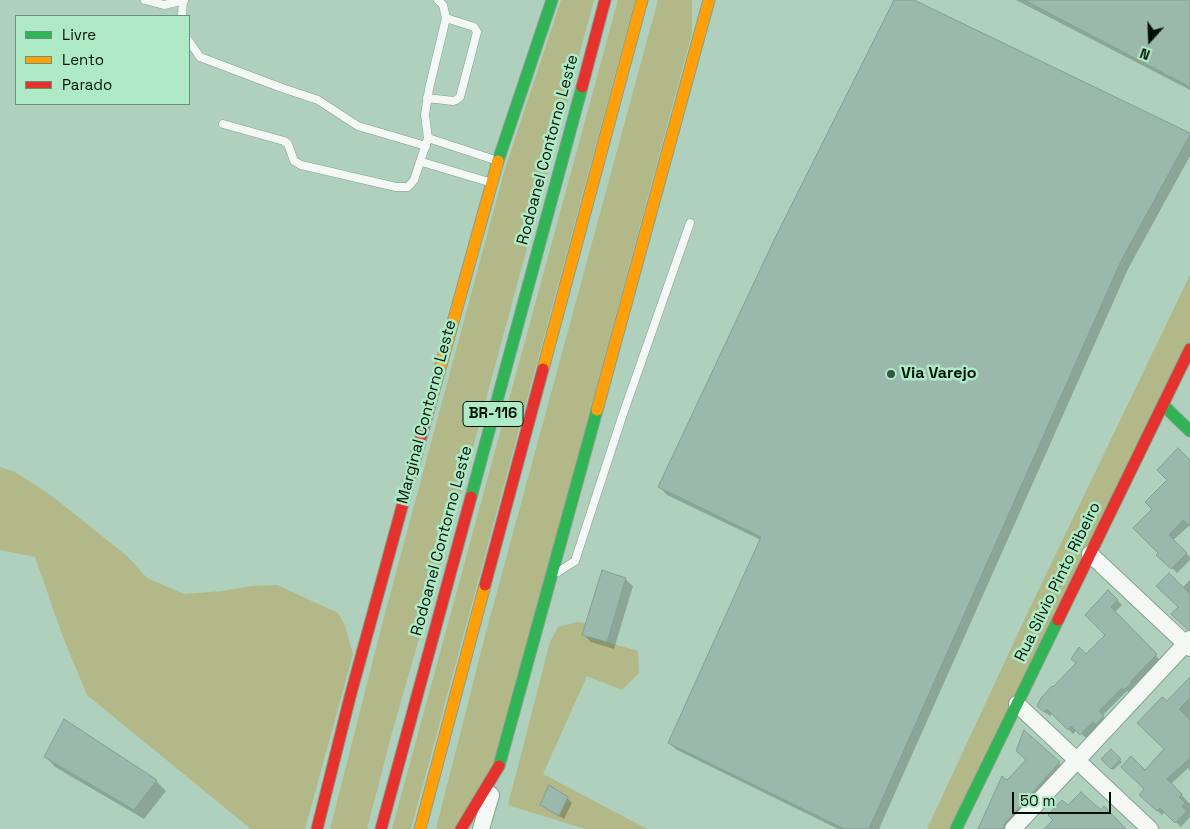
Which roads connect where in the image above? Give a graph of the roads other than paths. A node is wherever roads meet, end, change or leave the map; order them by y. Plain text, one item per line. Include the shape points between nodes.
1 (145, 0) edge
2 (184, 0) edge
3 (438, 0) edge
4 (552, 0) edge
5 (605, 0) edge
6 (642, 0) edge
7 (709, 0) edge
8 (182, 15) edge
9 (446, 18) junction
10 (190, 42) edge
11 (427, 98) junction
12 (223, 124) dead end
13 (427, 142) junction
14 (498, 161) junction
15 (422, 162) junction
16 (491, 182) junction
17 (690, 223) dead end
18 (1190, 349) edge
19 (1162, 405) junction
20 (1190, 431) edge
21 (1090, 554) junction
22 (551, 576) junction
23 (1188, 644) edge
24 (1017, 704) junction
25 (1077, 760) junction
26 (499, 766) junction
27 (317, 829) edge
28 (380, 829) edge
29 (420, 829) edge
30 (461, 829) edge
31 (481, 829) edge
32 (956, 829) edge
33 (1013, 829) edge
34 (1150, 829) edge

1 - 2 lane via 164,5
2 - 8 lane
3 - 9 lane via 443,5
4 - 14 main road, Marginal Contorno Leste
5 - 28 main road, Rodoanel Contorno Leste / BR-116
6 - 29 main road, BR-116
7 - 22 main road
9 - 11 lane
9 - 11 lane via 474,27 477,32 460,97 453,101
10 - 13 lane via 200,57 318,100 358,126
11 - 13 lane
12 - 15 lane via 284,141 294,160 301,165 396,188 408,187
13 - 14 lane
13 - 15 lane
14 - 16 main road, Marginal Contorno Leste
15 - 16 lane
16 - 27 main road, Marginal Contorno Leste
17 - 22 lane via 575,561
18 - 19 main road, Rua Sílvio Pinto Ribeiro
19 - 20 main road
19 - 21 main road, Rua Sílvio Pinto Ribeiro
21 - 23 street
21 - 24 main road, Rua Sílvio Pinto Ribeiro
22 - 26 main road
23 - 25 street
24 - 25 street
24 - 32 main road, Rua Sílvio Pinto Ribeiro
25 - 33 street
25 - 34 street
26 - 30 main road
26 - 31 street

